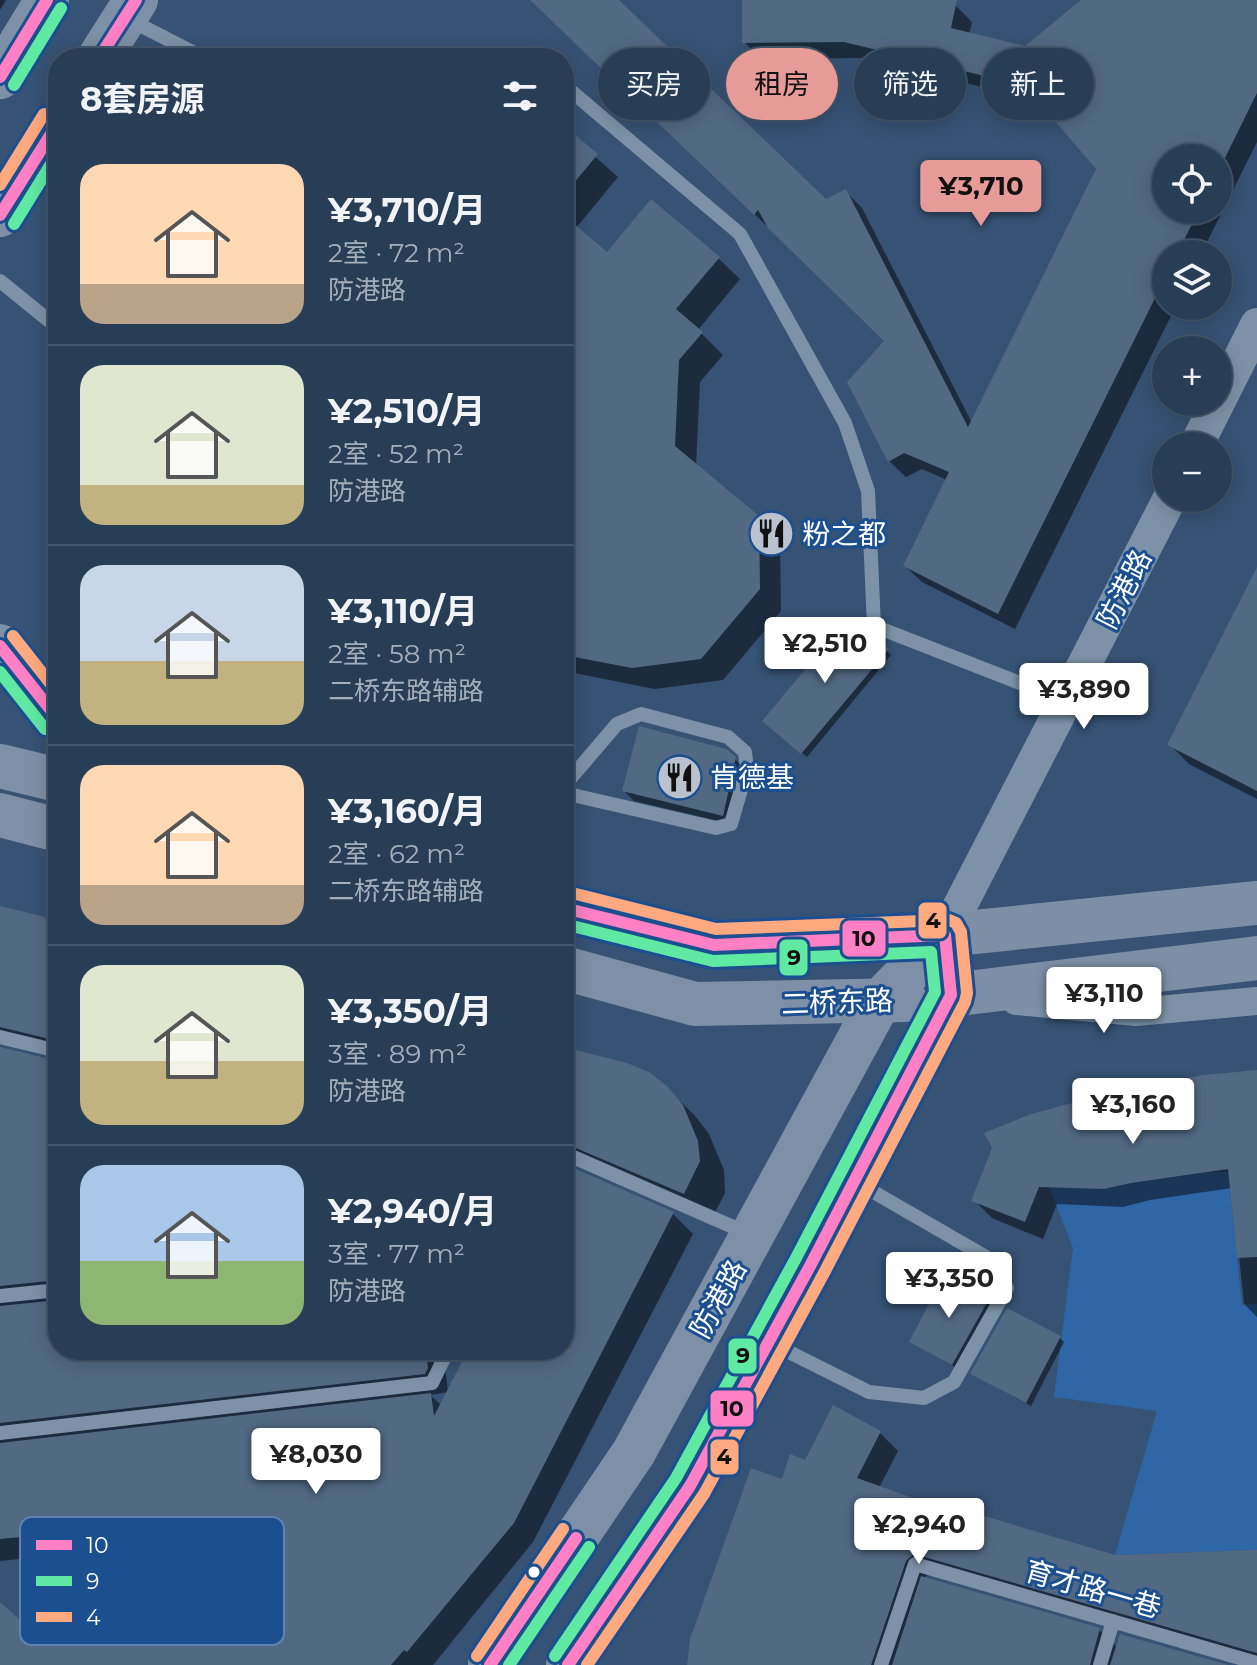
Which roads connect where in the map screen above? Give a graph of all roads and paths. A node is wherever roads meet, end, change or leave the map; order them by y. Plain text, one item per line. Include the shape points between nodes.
1 (47, 0) edge
2 (130, 9) edge
3 (105, 48) edge
4 (189, 48) edge
5 (0, 77) edge
6 (574, 93) edge
7 (48, 139) edge
8 (0, 215) edge
9 (0, 281) edge
10 (48, 320) edge
11 (1257, 325) edge
12 (1203, 432) edge
13 (1163, 512) edge
14 (0, 646) edge
15 (1067, 702) junction
16 (48, 706) edge
17 (0, 766) edge
18 (574, 774) edge
19 (48, 778) edge
20 (574, 795) edge
21 (0, 815) edge
22 (48, 827) edge
23 (1257, 903) edge
24 (574, 910) edge
25 (945, 935) junction
26 (1257, 958) edge
27 (574, 971) edge
28 (951, 995) junction
29 (1257, 1001) edge
30 (879, 1002) junction
31 (0, 1037) edge
32 (48, 1049) edge
33 (574, 1157) edge
34 (854, 1181) junction
35 (753, 1235) junction
36 (48, 1291) edge
37 (0, 1296) edge
38 (769, 1342) junction
39 (443, 1360) edge
40 (0, 1433) edge
41 (1113, 1621) junction
42 (1257, 1663) edge
43 (490, 1665) edge
44 (568, 1665) edge
45 (881, 1665) edge
46 (1100, 1665) edge

1 - 5 highway
2 - 3 highway
2 - 4 lane
6 - 15 lane via 740,234 850,436 868,491 874,626
7 - 8 highway
9 - 10 lane
11 - 12 street
13 - 15 street, 防港路
14 - 16 highway
15 - 25 street, 防港路
17 - 19 highway
18 - 20 lane via 617,724 641,714 728,737 745,752 747,769 731,824 716,828
21 - 22 highway
23 - 25 main road
24 - 25 highway via 714,945
25 - 28 highway
25 - 30 highway, 防港路
26 - 28 main road, 二桥东路
27 - 30 highway, 二桥东路 via 695,1004
28 - 29 street via 1136,1012
28 - 30 highway, 二桥东路
28 - 34 highway
30 - 35 highway, 防港路
31 - 32 lane
33 - 35 lane
34 - 38 highway
34 - 38 lane via 993,1261 1007,1288 954,1382 924,1398 869,1392
35 - 43 highway, 防港路 via 634,1452
36 - 37 lane
38 - 44 highway via 690,1486
39 - 40 lane via 432,1383
41 - 42 lane, 育才路一巷
41 - 45 lane, 育才路一巷 via 915,1564
41 - 46 lane

